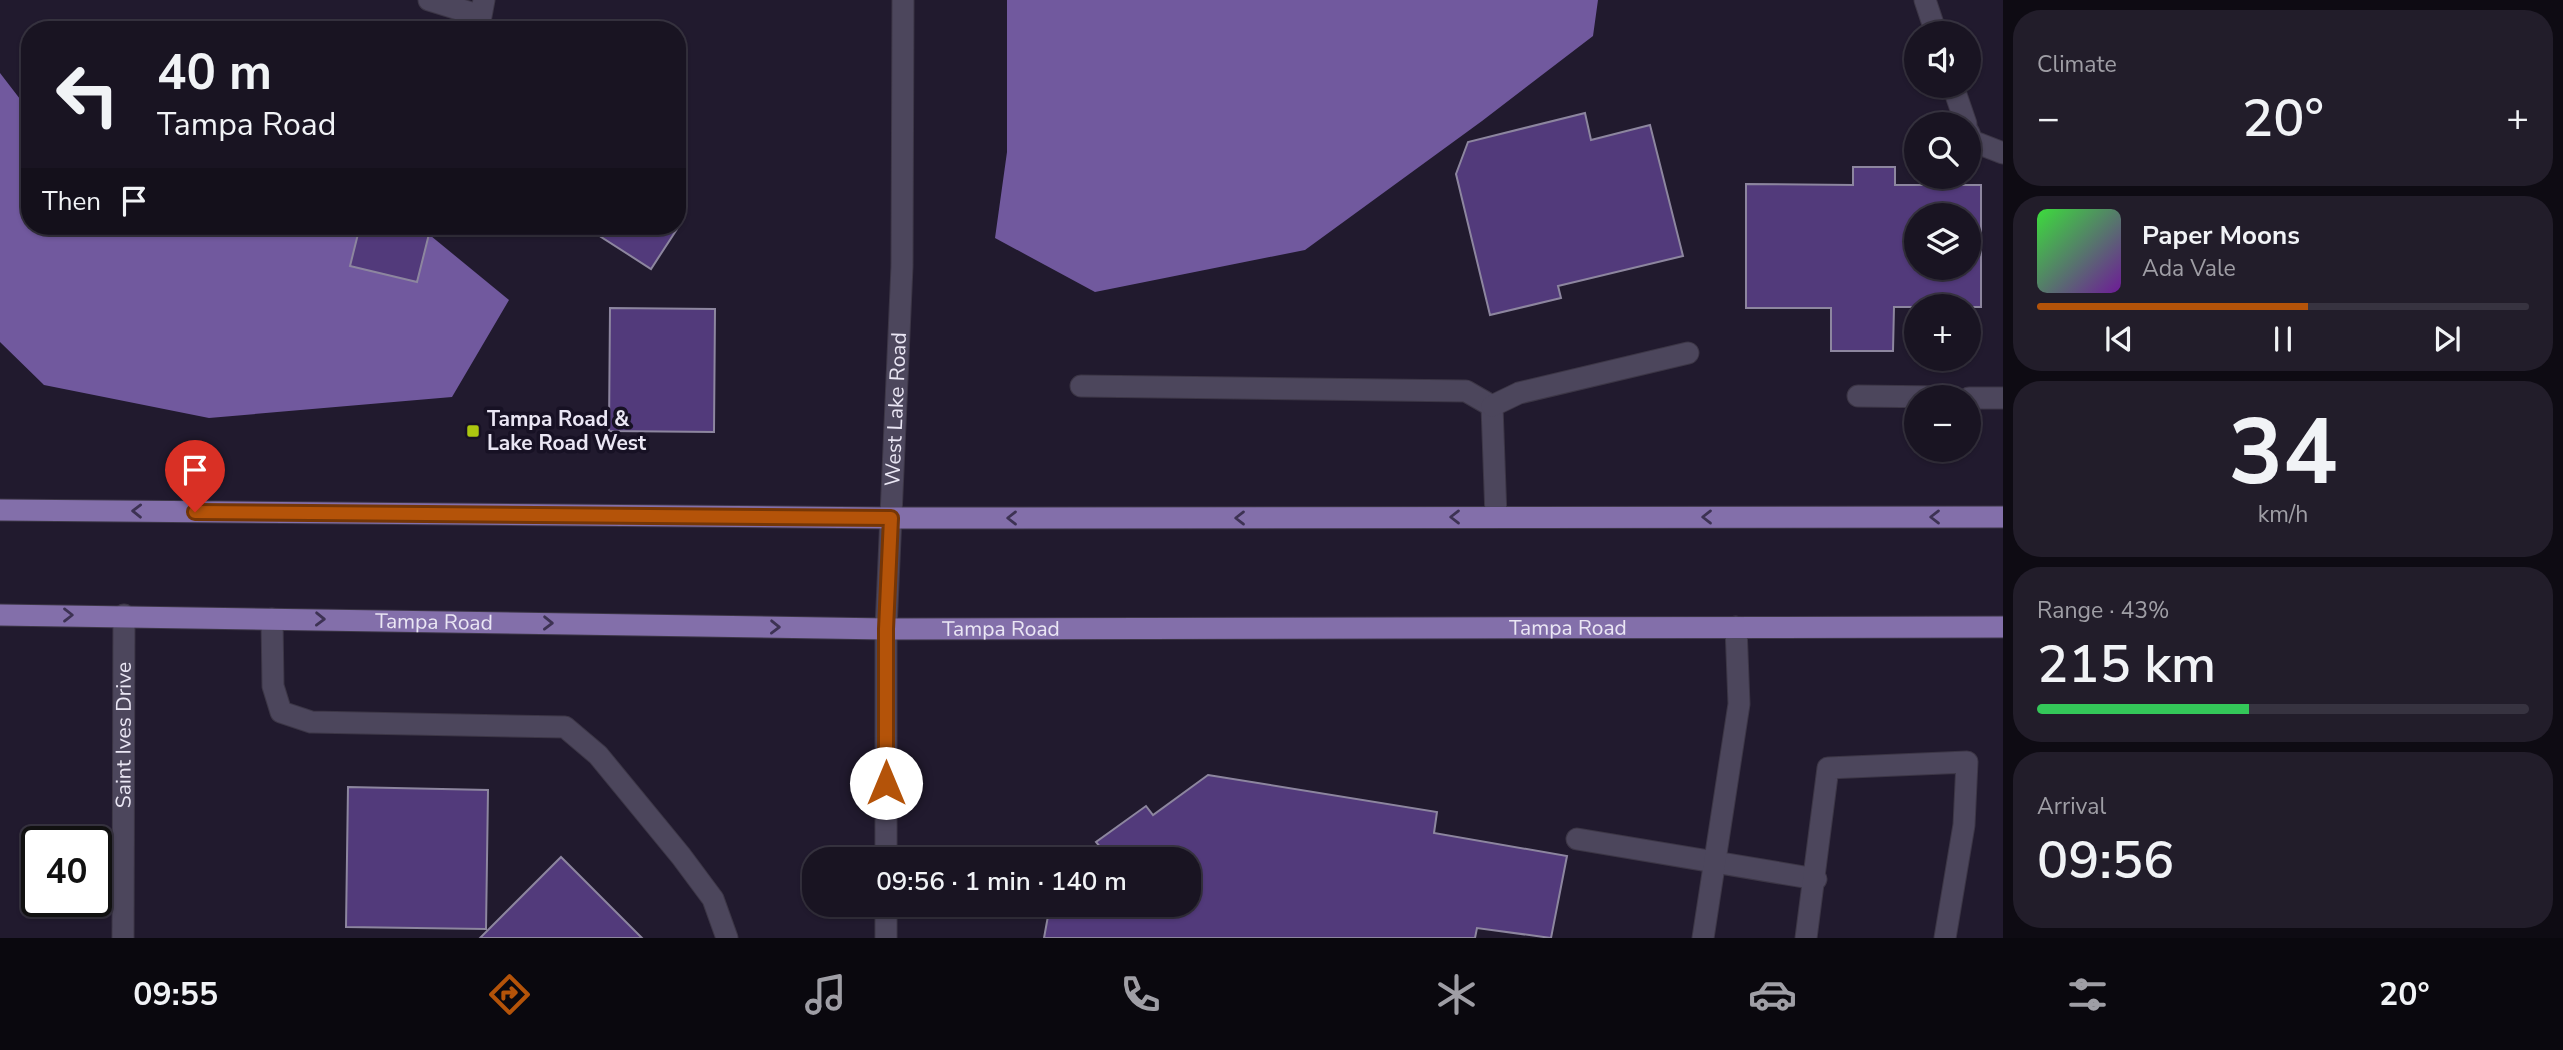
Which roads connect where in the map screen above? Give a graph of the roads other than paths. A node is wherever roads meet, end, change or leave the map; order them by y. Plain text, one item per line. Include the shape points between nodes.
1 (429, 0) edge
2 (484, 0) edge
3 (903, 0) edge
4 (1925, 0) edge
5 (1932, 21) edge
6 (1981, 144) edge
7 (2003, 153) edge
8 (1688, 353) dead end
9 (1081, 386) dead end
10 (1857, 396) dead end
11 (1904, 397) edge
12 (1981, 398) edge
13 (2003, 398) edge
14 (1492, 406) junction
15 (0, 510) edge
16 (1496, 517) junction
17 (2003, 517) edge
18 (891, 518) junction
19 (0, 615) edge
20 (124, 615) junction
21 (272, 619) junction
22 (1736, 627) junction
23 (2003, 627) edge
24 (886, 629) junction
25 (1577, 839) dead end
26 (886, 847) edge
27 (1716, 863) junction
28 (1816, 879) junction
29 (886, 917) edge
30 (123, 938) edge
31 (727, 938) edge
32 (886, 938) edge
33 (1703, 938) edge
34 (1807, 938) edge
35 (1945, 938) edge

1 - 2 street via 481,16
3 - 18 street, West Lake Road via 902,266
4 - 5 street
6 - 7 street
8 - 14 street via 1519,393
9 - 14 street via 1466,391
10 - 11 street
12 - 13 street
14 - 16 street
18 -> 15 main road
17 -> 16 main road
16 -> 18 main road
18 - 24 street, West Lake Road
19 -> 20 main road, Tampa Road
20 - 21 main road, Tampa Road
20 - 30 street, Saint Ives Drive
21 -> 24 main road, Tampa Road
21 - 31 street via 273,686 281,712 312,722 565,727 598,755 681,856 713,899
22 - 23 main road, Tampa Road
22 - 24 main road, Tampa Road
22 - 27 street via 1739,704
24 - 26 street, West Lake Road
25 - 27 street
27 - 28 street
27 - 33 street
28 - 34 street
28 - 35 street via 1828,768 1967,762 1964,825
29 - 32 street

